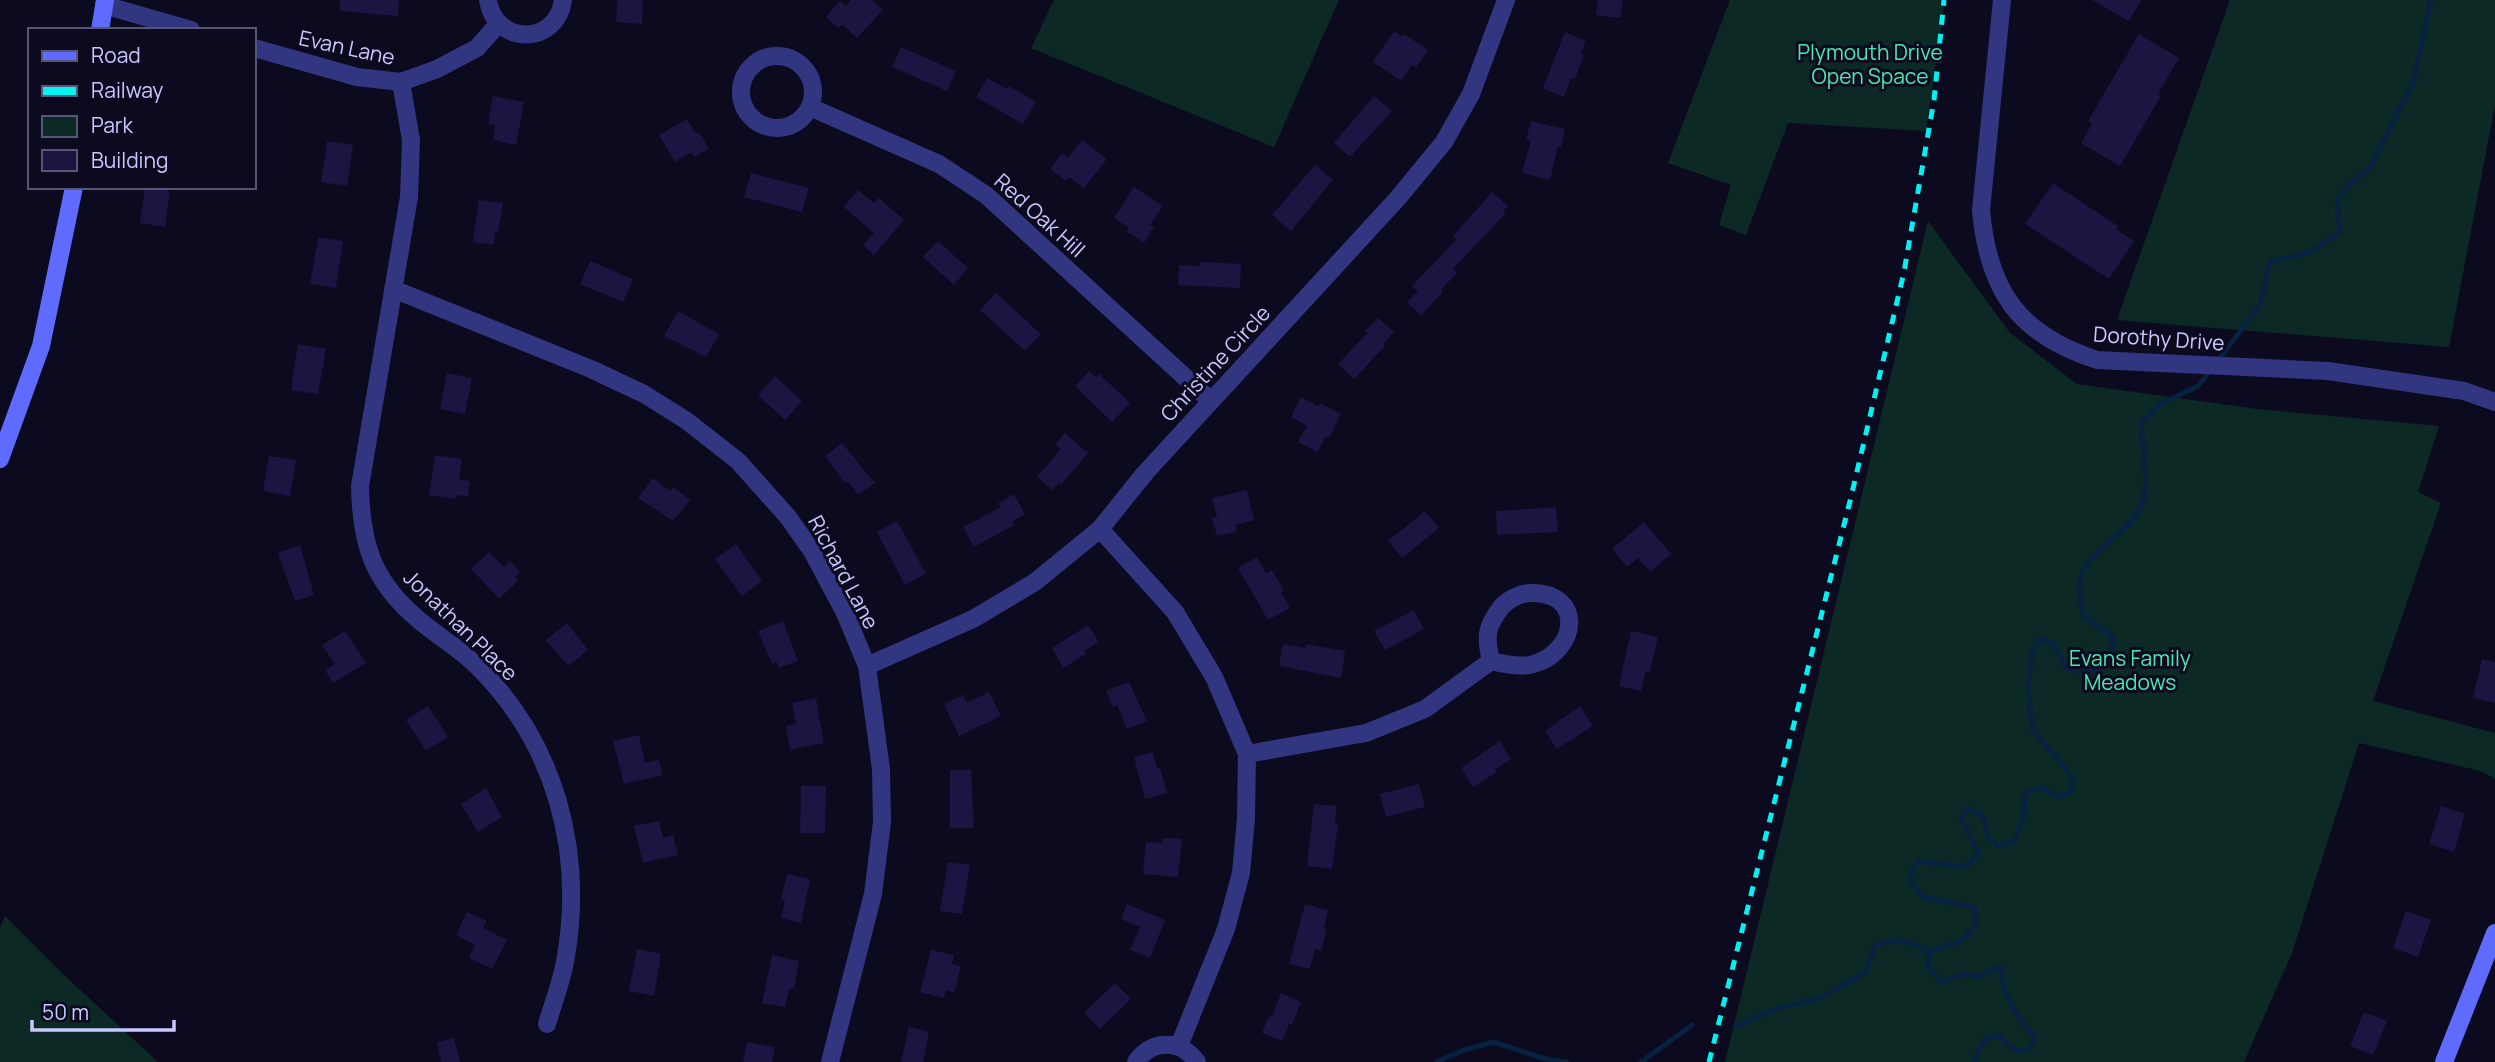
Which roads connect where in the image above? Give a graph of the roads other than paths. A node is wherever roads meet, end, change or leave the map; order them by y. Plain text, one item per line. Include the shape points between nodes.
1 (488, 0) edge
2 (563, 0) edge
3 (1506, 0) edge
4 (2002, 0) edge
5 (105, 3) edge
6 (498, 24) junction
7 (100, 28) edge
8 (185, 28) edge
9 (256, 49) edge
10 (401, 82) junction
11 (810, 107) junction
12 (74, 189) edge
13 (393, 289) junction
14 (2495, 387) edge
15 (2464, 391) junction
16 (1211, 401) junction
17 (2495, 402) edge
18 (0, 459) edge
19 (1100, 529) junction
20 (1491, 661) junction
21 (867, 666) junction
22 (1247, 754) junction
23 (2495, 933) edge
24 (547, 1024) dead end
25 (1179, 1046) junction
26 (830, 1062) edge
27 (1136, 1062) edge
28 (1197, 1062) edge
29 (2444, 1062) edge

1 - 6 street
2 - 6 street via 556,20 534,34 522,35
3 - 16 street, Christine Circle via 1471,94 1444,142
4 - 15 street, Dorothy Drive via 1981,211 1983,239 2005,295 2041,335 2097,360 2329,371
5 - 7 street
5 - 8 street
6 - 10 street, Evan Lane via 477,48
9 - 10 street, Evan Lane via 358,77
10 - 13 street, Jonathan Place via 411,140
11 - 11 street via 811,79 791,59 761,60 747,71 741,84 745,111 768,128 790,126
11 - 16 street, Red Oak Hill via 939,164 986,195
12 - 18 street via 41,345
13 - 21 street, Richard Lane via 644,394 738,461 812,551
13 - 24 street, Jonathan Place via 360,485 366,548 397,599 474,663 503,695 549,774 565,821 572,904 565,964
14 - 15 street, Dorothy Drive
15 - 17 street, Dorothy Drive
16 - 19 street, Christine Circle
19 - 21 street, Christine Circle via 1035,582 973,619
19 - 22 street via 1175,612 1214,677
20 - 20 street via 1533,665 1559,651 1569,633 1567,611 1560,600 1545,593 1527,593 1507,601 1492,620 1486,639
20 - 22 street via 1425,709 1366,733
21 - 26 street, Richard Lane via 881,769 882,822 873,894
22 - 25 street via 1241,873 1226,929
23 - 29 street
25 - 27 street via 1156,1046
25 - 28 street

